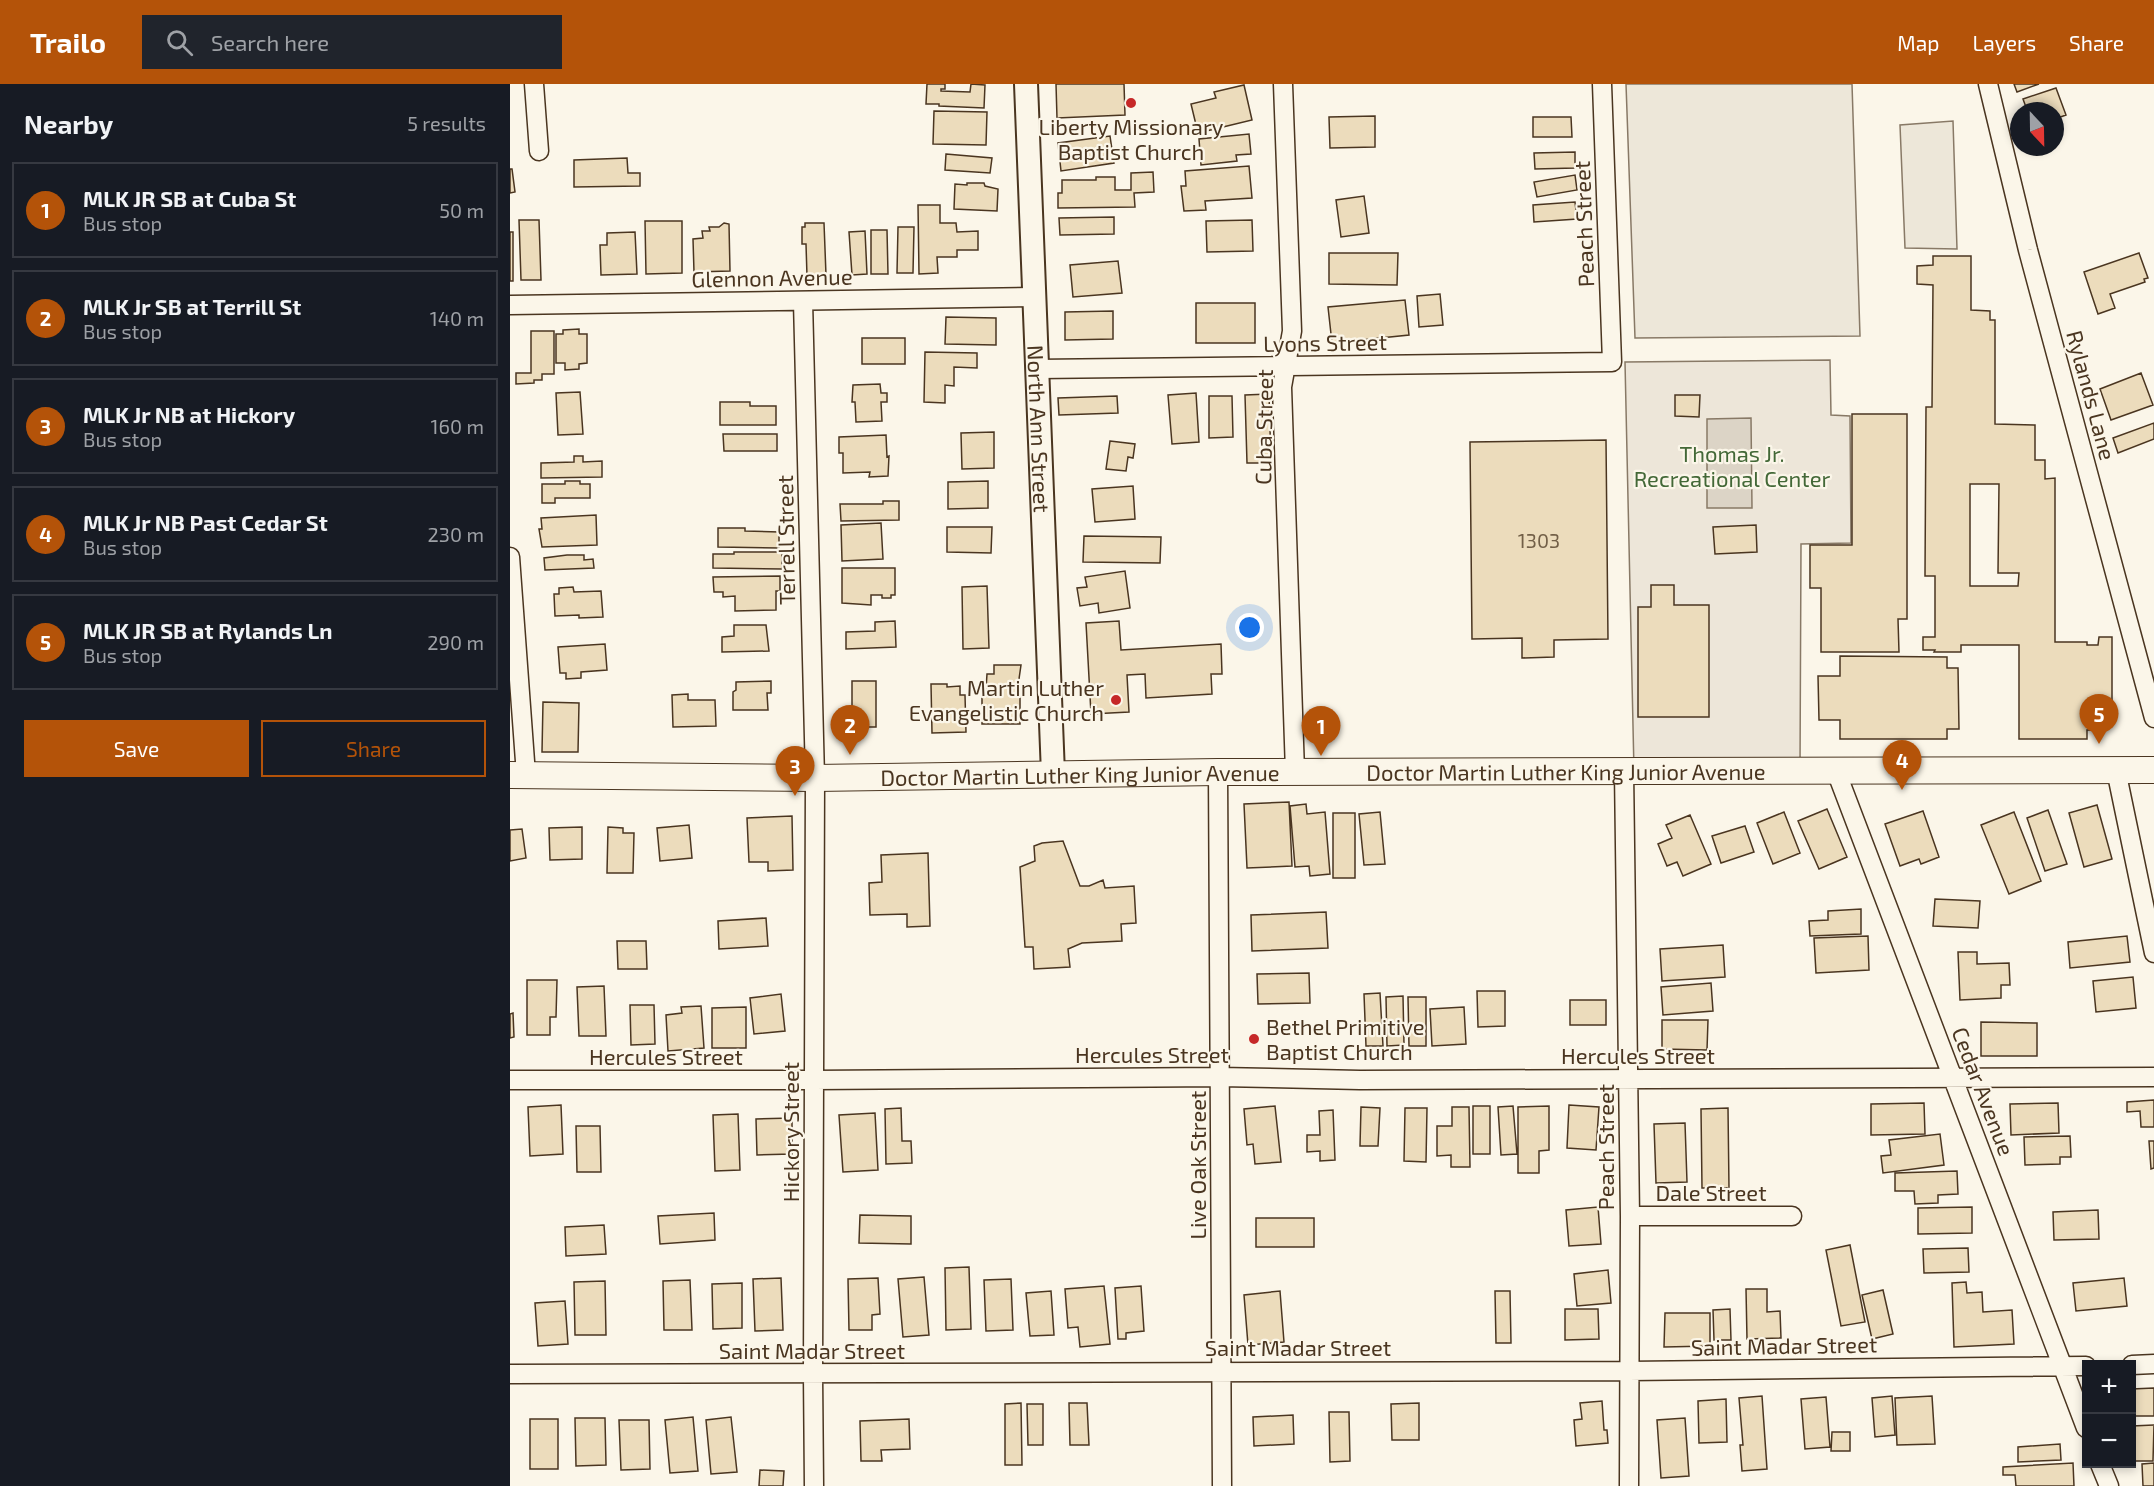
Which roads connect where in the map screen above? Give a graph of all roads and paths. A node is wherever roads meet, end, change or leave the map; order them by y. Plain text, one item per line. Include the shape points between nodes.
1 (534, 84) edge
2 (1026, 84) edge
3 (1283, 84) edge
4 (1602, 84) edge
5 (1988, 84) edge
6 (539, 151) dead end
7 (1035, 297) junction
8 (803, 301) junction
9 (510, 305) edge
10 (1612, 362) joint
11 (1286, 366) junction
12 (1038, 369) junction
13 (510, 557) edge
14 (2154, 718) edge
15 (2116, 770) junction
16 (2154, 770) edge
17 (1624, 771) junction
18 (1836, 771) junction
19 (1218, 772) junction
20 (1295, 772) junction
21 (1053, 774) junction
22 (518, 775) edge
23 (815, 778) junction
24 (2154, 953) edge
25 (1220, 1077) junction
26 (2154, 1077) edge
27 (1629, 1079) junction
28 (1954, 1079) junction
29 (510, 1080) edge
30 (814, 1080) junction
31 (1630, 1216) junction
32 (1792, 1216) dead end
33 (2154, 1364) edge
34 (2136, 1365) edge
35 (2062, 1366) junction
36 (2082, 1366) edge
37 (1222, 1371) junction
38 (1629, 1371) junction
39 (510, 1374) edge
40 (813, 1374) junction
41 (2082, 1418) edge
42 (2102, 1468) edge
43 (814, 1486) edge
44 (1222, 1486) edge
45 (1629, 1486) edge
46 (2109, 1486) edge

1 - 6 street
2 - 7 street, North Ann Street
3 - 11 street, Cuba Street via 1292,331
4 - 10 street, Peach Street
5 - 14 street, Rylands Lane via 2028,249
7 - 8 street, Glennon Avenue
7 - 12 street, North Ann Street
8 - 9 street, Glennon Avenue
8 - 23 street, Terrell Street
10 - 11 street, Lyons Street
11 - 12 street, Lyons Street
11 - 20 street, Cuba Street via 1282,387
12 - 21 street, North Ann Street
13 - 22 street
15 - 16 main road, Doctor Martin Luther King Junior Avenue
15 - 18 main road, Doctor Martin Luther King Junior Avenue
15 - 24 street
17 - 18 main road, Doctor Martin Luther King Junior Avenue
17 - 20 main road, Doctor Martin Luther King Junior Avenue
17 - 27 street, Peach Street
18 - 28 street, Cedar Avenue
19 - 20 main road, Doctor Martin Luther King Junior Avenue
19 - 21 main road, Doctor Martin Luther King Junior Avenue
19 - 25 street, Live Oak Street
21 - 23 main road, Doctor Martin Luther King Junior Avenue
22 - 23 main road, Doctor Martin Luther King Junior Avenue
23 - 30 street, Hickory Street
25 - 27 street, Hercules Street
25 - 30 street, Hercules Street
25 - 37 street, Live Oak Street
26 - 28 street, Hercules Street
27 - 28 street, Hercules Street
27 - 31 street, Peach Street
28 - 35 street, Cedar Avenue
29 - 30 street, Hercules Street
30 - 40 street, Hickory Street
31 - 32 street, Dale Street
31 - 38 street, Peach Street
33 - 34 street
35 - 36 street, Saint Madar Street
35 - 38 street, Saint Madar Street
35 - 41 street, Cedar Avenue
37 - 38 street, Saint Madar Street
37 - 40 street, Saint Madar Street
37 - 44 street, Live Oak Street
38 - 45 street, Peach Street
39 - 40 street, Saint Madar Street
40 - 43 street, Hickory Street
42 - 46 street

